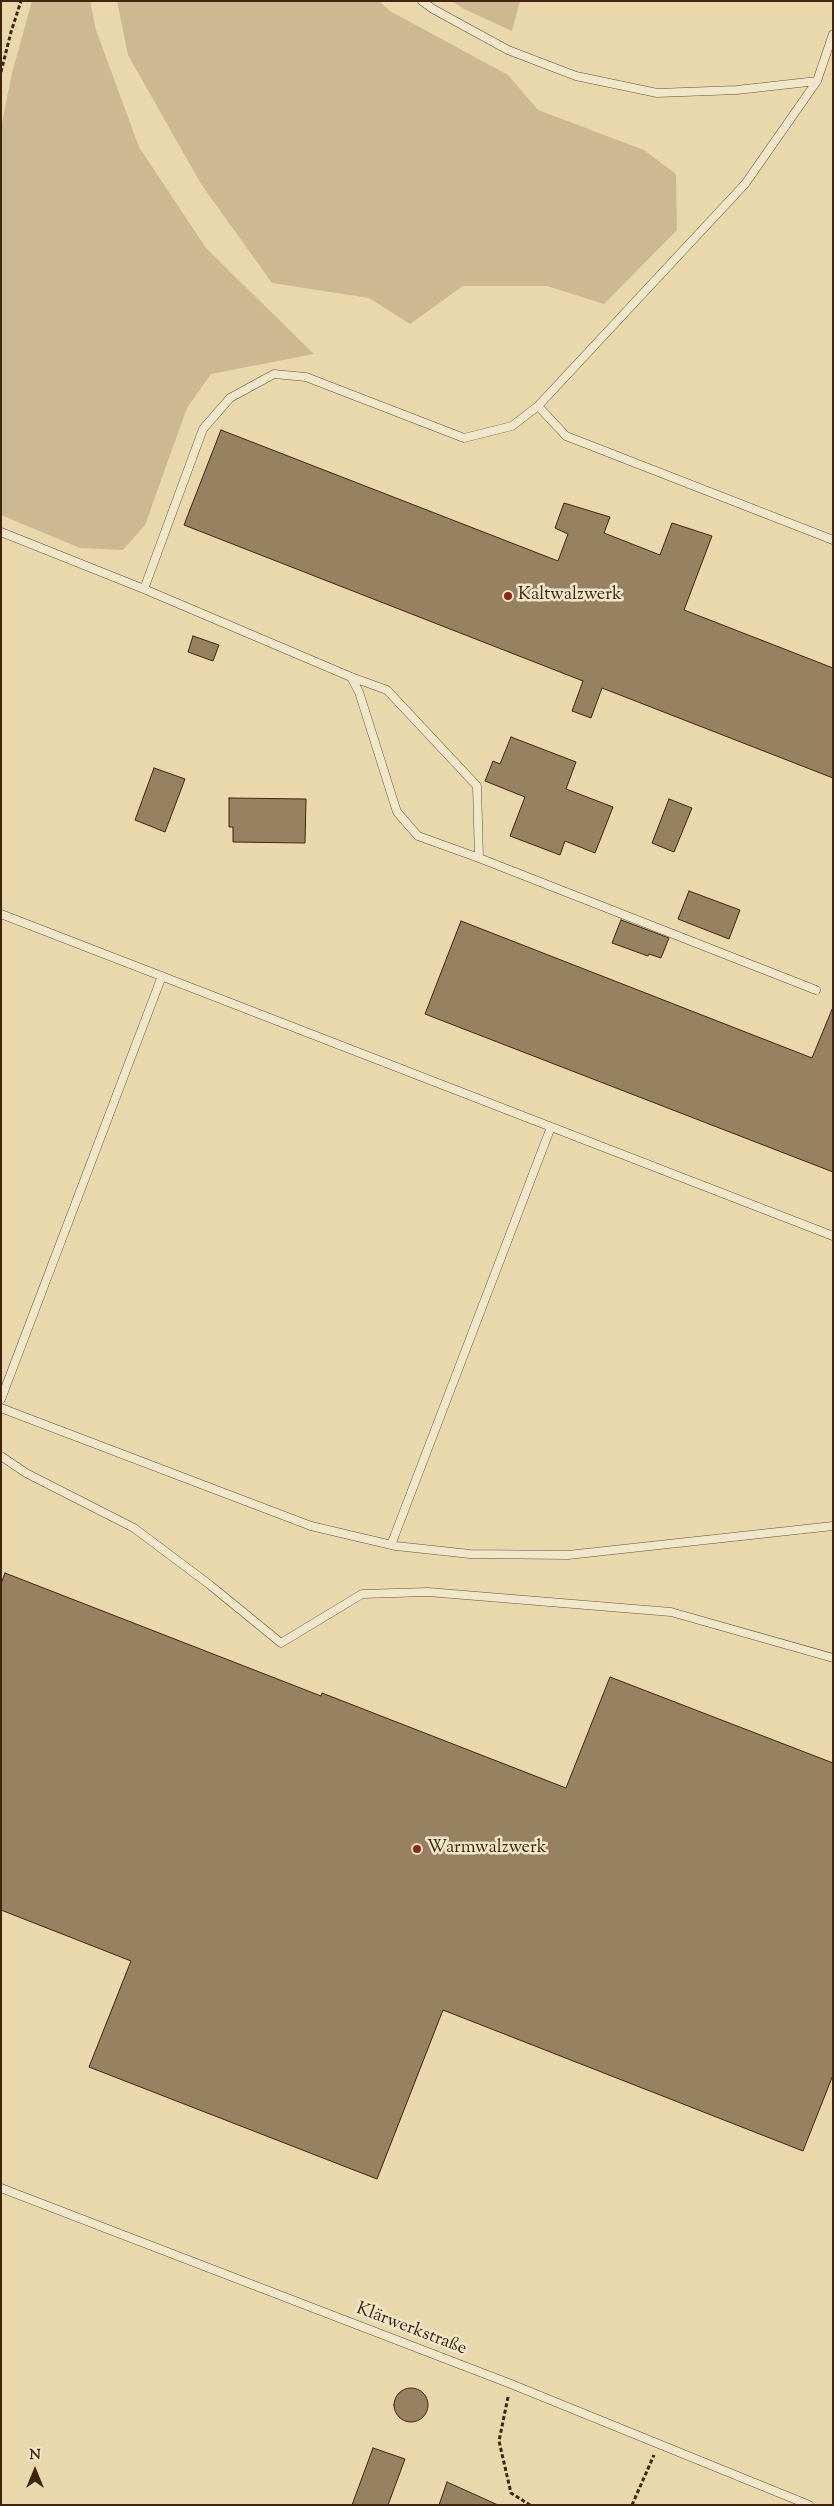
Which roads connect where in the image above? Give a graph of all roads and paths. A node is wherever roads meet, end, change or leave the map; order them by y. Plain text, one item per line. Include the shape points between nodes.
1 (21, 1) edge
2 (422, 1) edge
3 (833, 34) edge
4 (831, 46) edge
5 (1, 72) edge
6 (817, 81) junction
7 (538, 406) junction
8 (1, 532) edge
9 (833, 540) edge
10 (144, 589) junction
11 (351, 677) junction
12 (479, 858) junction
13 (1, 914) edge
14 (162, 976) junction
15 (816, 990) dead end
16 (551, 1127) junction
17 (833, 1236) edge
18 (1, 1399) edge
19 (1, 1408) edge
20 (1, 1456) edge
21 (833, 1526) edge
22 (391, 1545) junction
23 (833, 1658) edge
24 (1, 2188) edge
25 (511, 2384) junction
26 (658, 2444) junction
27 (530, 2505) edge
28 (632, 2505) edge
29 (809, 2505) edge

1 - 5 path
2 - 6 lane via 508,50 576,76 657,93 737,90
3 - 4 lane
4 - 6 lane
6 - 7 lane via 745,184
7 - 9 lane via 566,436
7 - 10 lane via 512,426 464,438 306,377 274,374 230,398 203,430
8 - 10 lane
10 - 11 lane
11 - 12 lane via 396,812 418,836
11 - 12 lane via 387,690 476,786
12 - 15 lane
13 - 14 lane
14 - 16 lane
14 - 18 lane
16 - 17 lane
16 - 22 lane
19 - 22 lane via 311,1526
20 - 23 lane via 26,1473 134,1528 281,1643 362,1594 428,1592 671,1612
21 - 22 lane via 568,1555 470,1554
24 - 25 lane, Klärwerkstraße
25 - 26 lane, Klärwerkstraße
25 - 27 path via 499,2441 511,2493
26 - 28 path
26 - 29 lane, Klärwerkstraße

